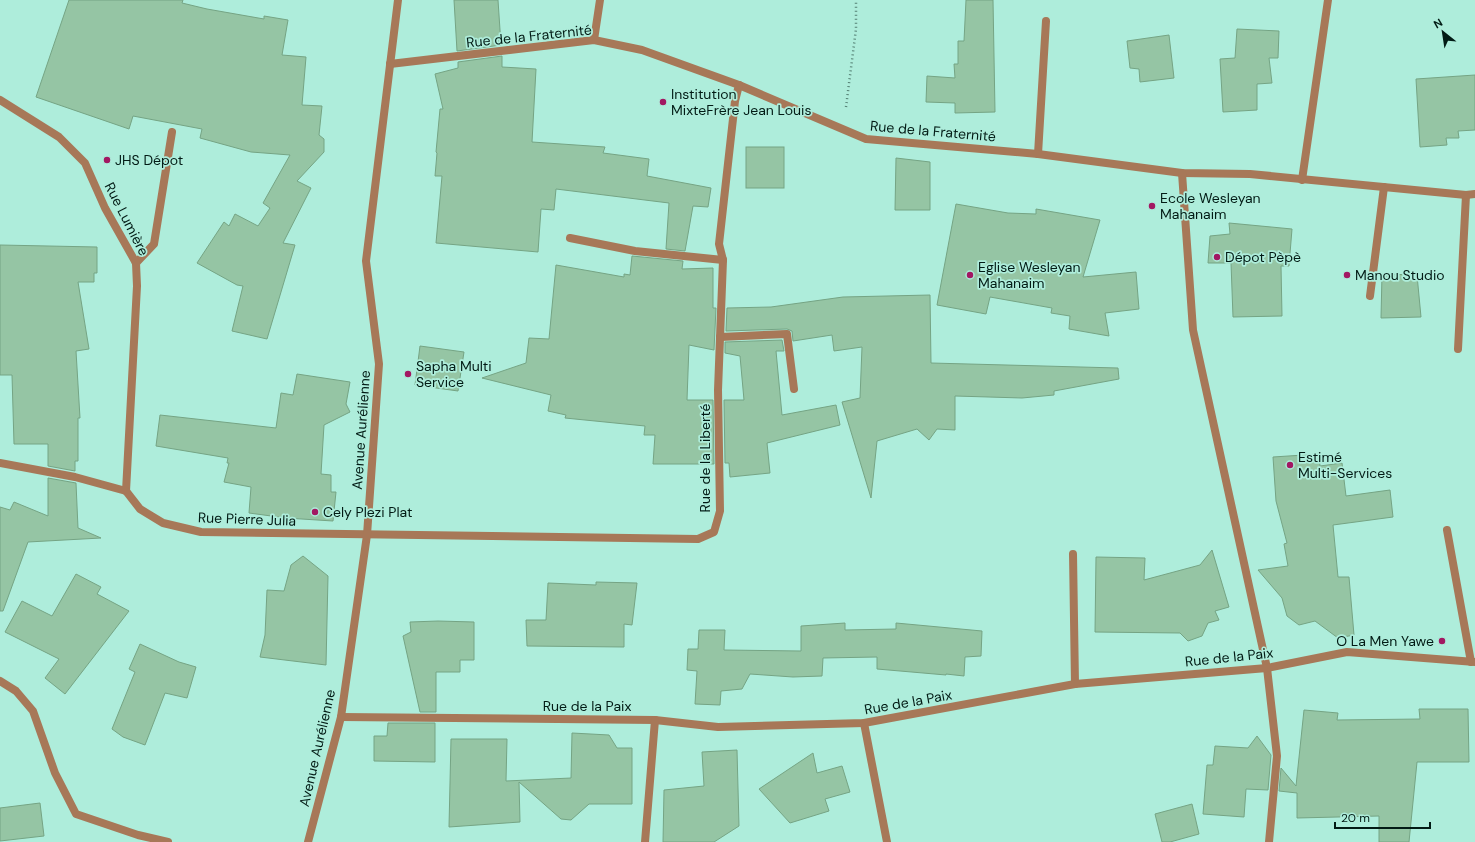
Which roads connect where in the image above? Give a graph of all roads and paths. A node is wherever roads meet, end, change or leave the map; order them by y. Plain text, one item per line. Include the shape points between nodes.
1 (398, 0) edge
2 (600, 0) edge
3 (856, 0) edge
4 (1328, 0) edge
5 (1046, 20) dead end
6 (594, 40) junction
7 (390, 64) junction
8 (739, 85) junction
9 (0, 100) edge
10 (844, 130) junction
11 (172, 132) dead end
12 (1038, 154) junction
13 (1182, 173) junction
14 (1302, 180) junction
15 (1384, 187) junction
16 (1475, 194) edge
17 (1466, 195) junction
18 (570, 238) dead end
19 (723, 260) junction
20 (136, 263) junction
21 (1370, 296) dead end
22 (720, 337) junction
23 (1458, 349) dead end
24 (794, 389) dead end
25 (0, 463) edge
26 (126, 491) junction
27 (1447, 530) dead end
28 (367, 535) junction
29 (1074, 554) dead end
30 (1473, 662) edge
31 (1268, 668) junction
32 (0, 681) edge
33 (1075, 684) junction
34 (341, 717) junction
35 (655, 720) junction
36 (864, 723) junction
37 (168, 842) edge
38 (308, 842) edge
39 (645, 842) edge
40 (887, 842) edge
41 (1269, 842) edge

1 - 7 street, Avenue Aurélienne
2 - 6 street
3 - 10 path via 856,29
4 - 14 street
5 - 12 street
6 - 7 street, Rue de la Fraternité
6 - 8 street, Rue de la Fraternité via 642,50
7 - 28 street, Avenue Aurélienne via 366,261 379,364
8 - 10 street, Rue de la Fraternité
8 - 19 street, Rue de la Liberté via 735,101 720,244
9 - 20 street, Rue Lumière via 59,136 85,163 105,208
10 - 12 street, Rue de la Fraternité via 866,139
11 - 20 street via 154,244
12 - 13 street, Rue de la Fraternité
13 - 14 street, Rue de la Fraternité via 1250,174
13 - 31 street via 1193,330
14 - 15 street, Rue de la Fraternité
15 - 17 street, Rue de la Fraternité
15 - 21 street
16 - 17 street, Rue de la Fraternité
17 - 23 street
18 - 19 street via 635,251
19 - 22 street, Rue de la Liberté
20 - 26 street, Rue Lumière
22 - 24 street via 788,334
22 - 28 street, Rue de la Liberté via 720,511 714,532 698,539
25 - 26 street via 75,477
26 - 28 street, Rue Pierre Julia via 140,509 163,523 201,532
27 - 30 street
28 - 34 street, Avenue Aurélienne
29 - 33 street
30 - 31 street, Rue de la Paix via 1347,652
31 - 33 street, Rue de la Paix
31 - 41 street via 1277,756
32 - 37 street via 16,692 33,711 55,773 76,814 138,835
33 - 36 street, Rue de la Paix
34 - 35 street, Rue de la Paix
34 - 38 street, Avenue Aurélienne
35 - 36 street, Rue de la Paix via 718,727
35 - 39 street
36 - 40 street

